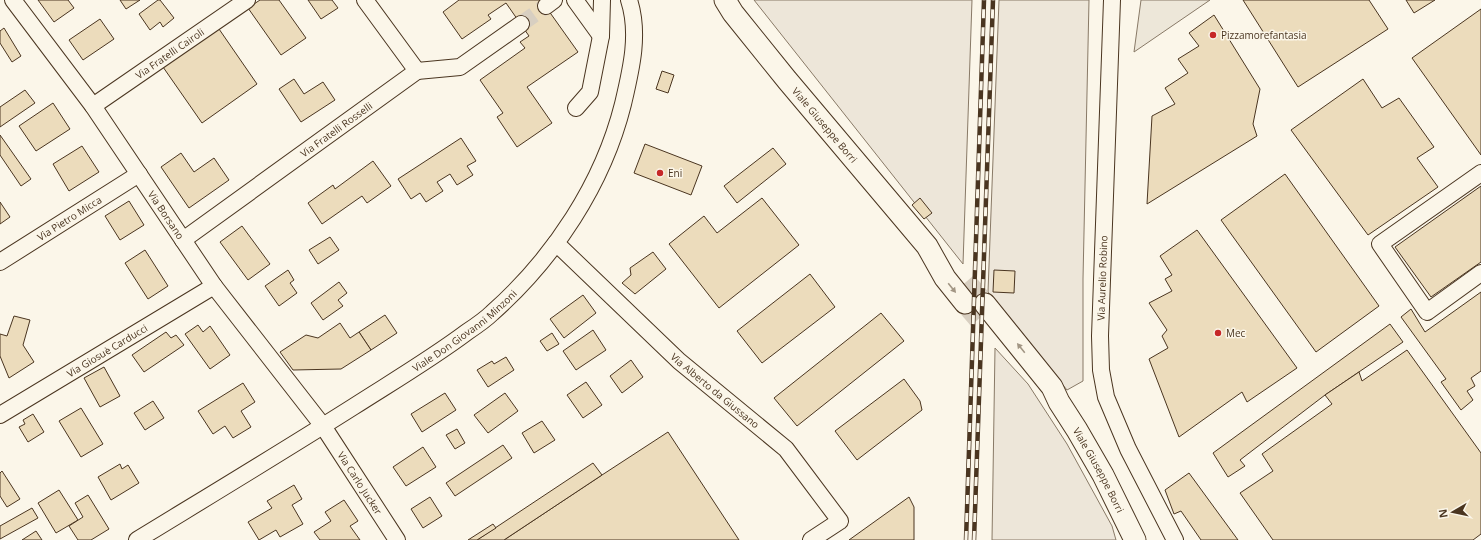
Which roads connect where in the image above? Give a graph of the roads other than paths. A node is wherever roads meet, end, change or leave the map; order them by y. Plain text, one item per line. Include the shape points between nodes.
1 (13, 0) edge
2 (247, 0) edge
3 (365, 0) edge
4 (575, 0) edge
5 (602, 0) edge
6 (629, 0) edge
7 (725, 0) edge
8 (1112, 0) edge
9 (521, 24) tunnel mouth
10 (600, 36) junction
11 (417, 71) junction
12 (93, 106) junction
13 (576, 108) dead end
14 (1481, 173) edge
15 (139, 174) junction
16 (183, 240) junction
17 (556, 243) junction
18 (927, 246) junction
19 (0, 262) edge
20 (1481, 273) edge
21 (966, 282) tunnel mouth
22 (214, 286) junction
23 (984, 325) tunnel mouth
24 (1058, 402) junction
25 (0, 415) edge
26 (323, 426) junction
27 (137, 540) edge
28 (397, 540) edge
29 (811, 540) edge
30 (1135, 540) edge
31 (1175, 540) edge

1 - 12 street, Via Borsano
2 - 12 street, Via Fratelli Cairoli
3 - 11 street
4 - 10 street
5 - 10 street
6 - 17 street, Viale Don Giovanni Minzoni via 634,31 632,68 618,124 596,179
7 - 18 main road, Viale Giuseppe Borri via 787,80
8 - 31 street, Via Aurelio Robino via 1100,336 1101,370 1106,397 1128,449
9 - 11 street via 460,67
10 - 13 street via 590,92
11 - 16 street, Via Fratelli Rosselli
12 - 15 street, Via Borsano
14 - 20 street via 1380,244 1427,312
15 - 16 street, Via Borsano
15 - 19 street, Via Pietro Micca
16 - 22 street, Via Borsano
17 - 26 street, Viale Don Giovanni Minzoni via 536,270 492,314 447,347
17 - 29 street, Via Alberto da Giussano via 679,361 786,450 840,521
18 - 21 main road, Viale Giuseppe Borri
18 - 24 main road, Viale Giuseppe Borri via 945,278 975,304 1050,384
22 - 25 street, Via Giosuè Carducci
22 - 26 street, Via Borsano
23 - 24 main road, Viale Giuseppe Borri via 1027,376
24 - 30 main road, Viale Giuseppe Borri via 1098,465
26 - 27 street, Viale Don Giovanni Minzoni
26 - 28 street, Via Carlo Jucker

